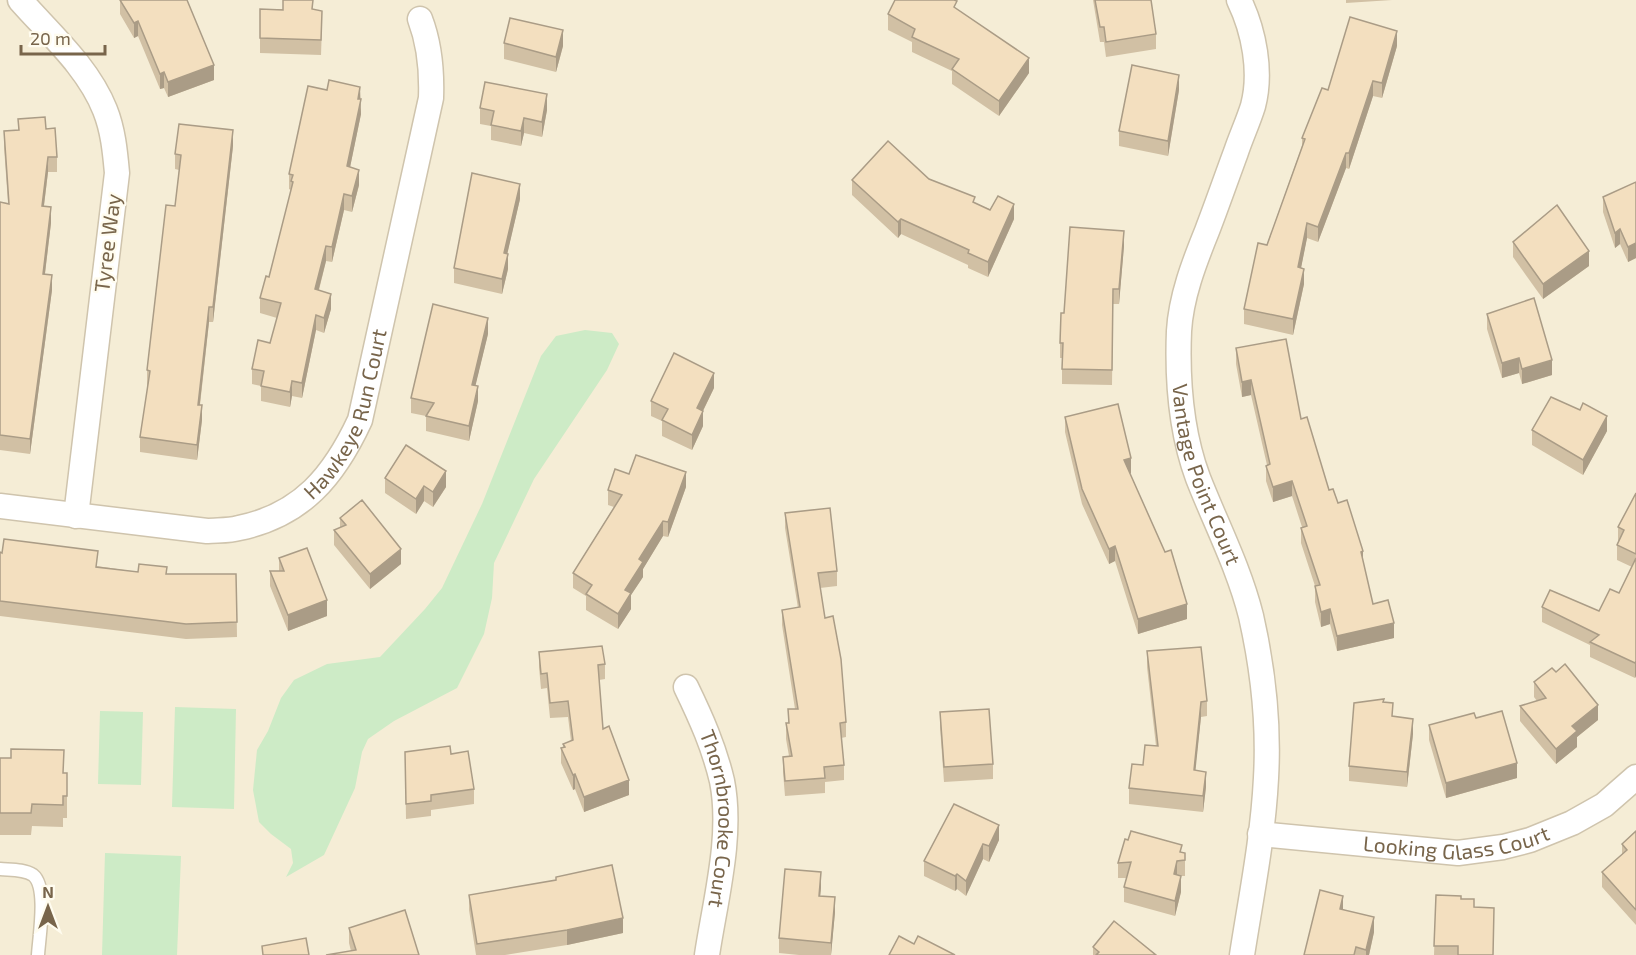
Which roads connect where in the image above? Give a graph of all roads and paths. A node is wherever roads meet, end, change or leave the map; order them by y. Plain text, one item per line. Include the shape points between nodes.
1 (20, 0) edge
2 (1239, 0) edge
3 (420, 19) dead end
4 (0, 506) edge
5 (76, 516) junction
6 (686, 687) dead end
7 (1636, 777) edge
8 (1260, 834) junction
9 (0, 869) edge
10 (39, 955) edge
11 (707, 955) edge
12 (1242, 955) edge

1 - 5 street, Tyree Way via 94,87 114,141 117,173
2 - 8 street, Vantage Point Court via 1254,44 1253,104 1185,296 1179,329 1179,382 1185,429 1197,475 1233,559 1259,652 1266,725
3 - 5 street, Hawkeye Run Court via 432,67 431,98 360,420 325,480 274,517 238,529 207,531
4 - 5 street, Hawkeye Run Court
6 - 11 street, Thornbrooke Court via 707,730 724,802 724,845
7 - 8 street, Looking Glass Court via 1604,805 1572,823 1503,847 1458,853
8 - 12 street, Vantage Point Court
9 - 10 lane via 32,875 40,884

